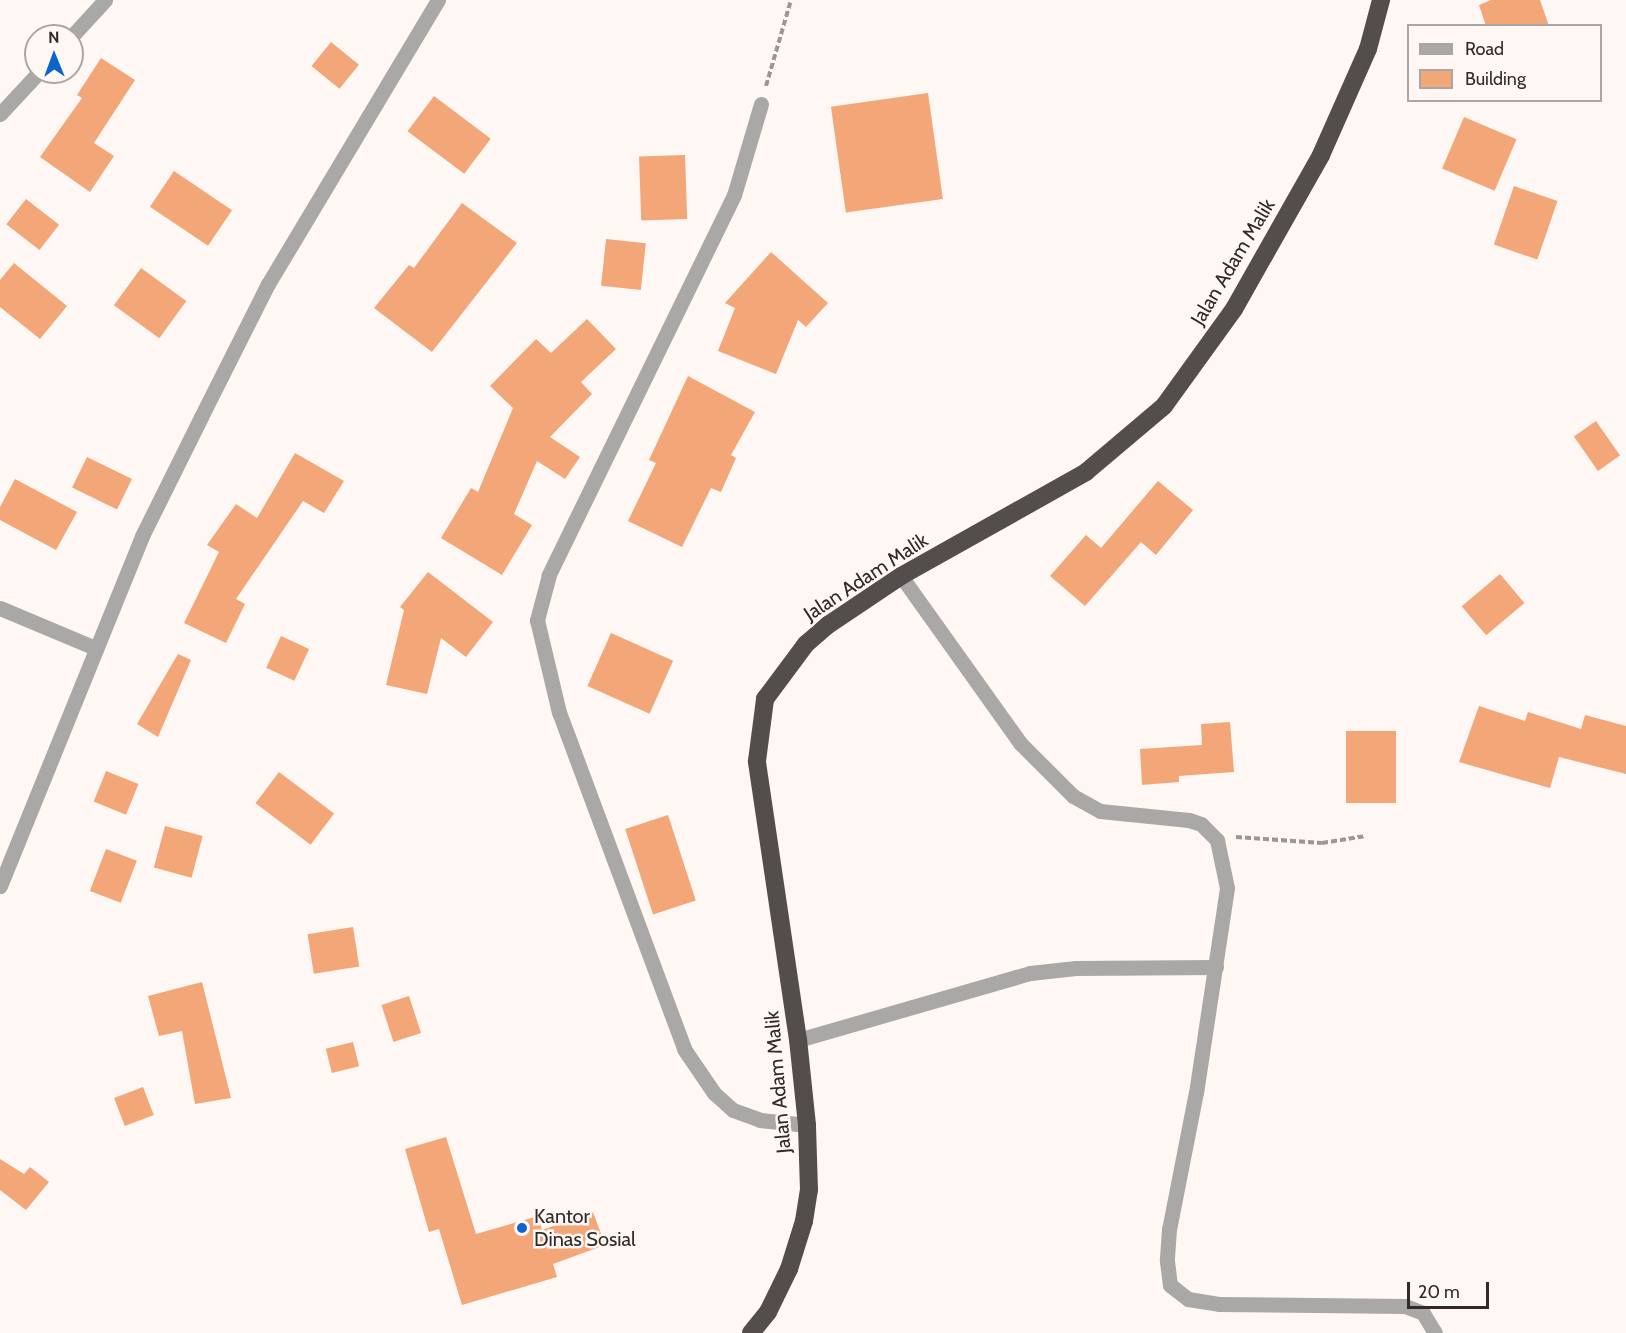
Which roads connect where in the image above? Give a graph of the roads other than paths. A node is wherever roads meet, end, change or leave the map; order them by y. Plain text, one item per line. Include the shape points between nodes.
1 (105, 0) edge
2 (438, 0) edge
3 (1381, 0) edge
4 (83, 24) edge
5 (28, 84) edge
6 (761, 104) road end
7 (0, 114) edge
8 (901, 576) junction
9 (0, 608) edge
10 (95, 648) junction
11 (0, 886) edge
12 (1216, 968) junction
13 (798, 1040) junction
14 (807, 1125) junction
15 (751, 1333) edge
16 (1435, 1333) edge

1 - 4 street
2 - 10 street via 268,284 142,536
3 - 8 highway, Jalan Adam Malik via 1368,48 1321,155 1234,309 1164,406 1086,472
5 - 7 street
6 - 14 street via 734,195 549,575 537,620 559,712 684,1049 714,1093 733,1110 760,1120
8 - 12 street via 1020,743 1073,796 1100,811 1189,820 1201,824 1218,840 1227,888
8 - 13 highway, Jalan Adam Malik via 806,644 765,699 758,761
9 - 10 street
10 - 11 street
12 - 13 street via 1076,968 1030,974
12 - 16 street via 1169,1229 1170,1285 1188,1299 1219,1304 1405,1306 1423,1313
13 - 14 highway, Jalan Adam Malik
14 - 15 highway, Jalan Adam Malik via 809,1190 804,1221 789,1269 768,1312

